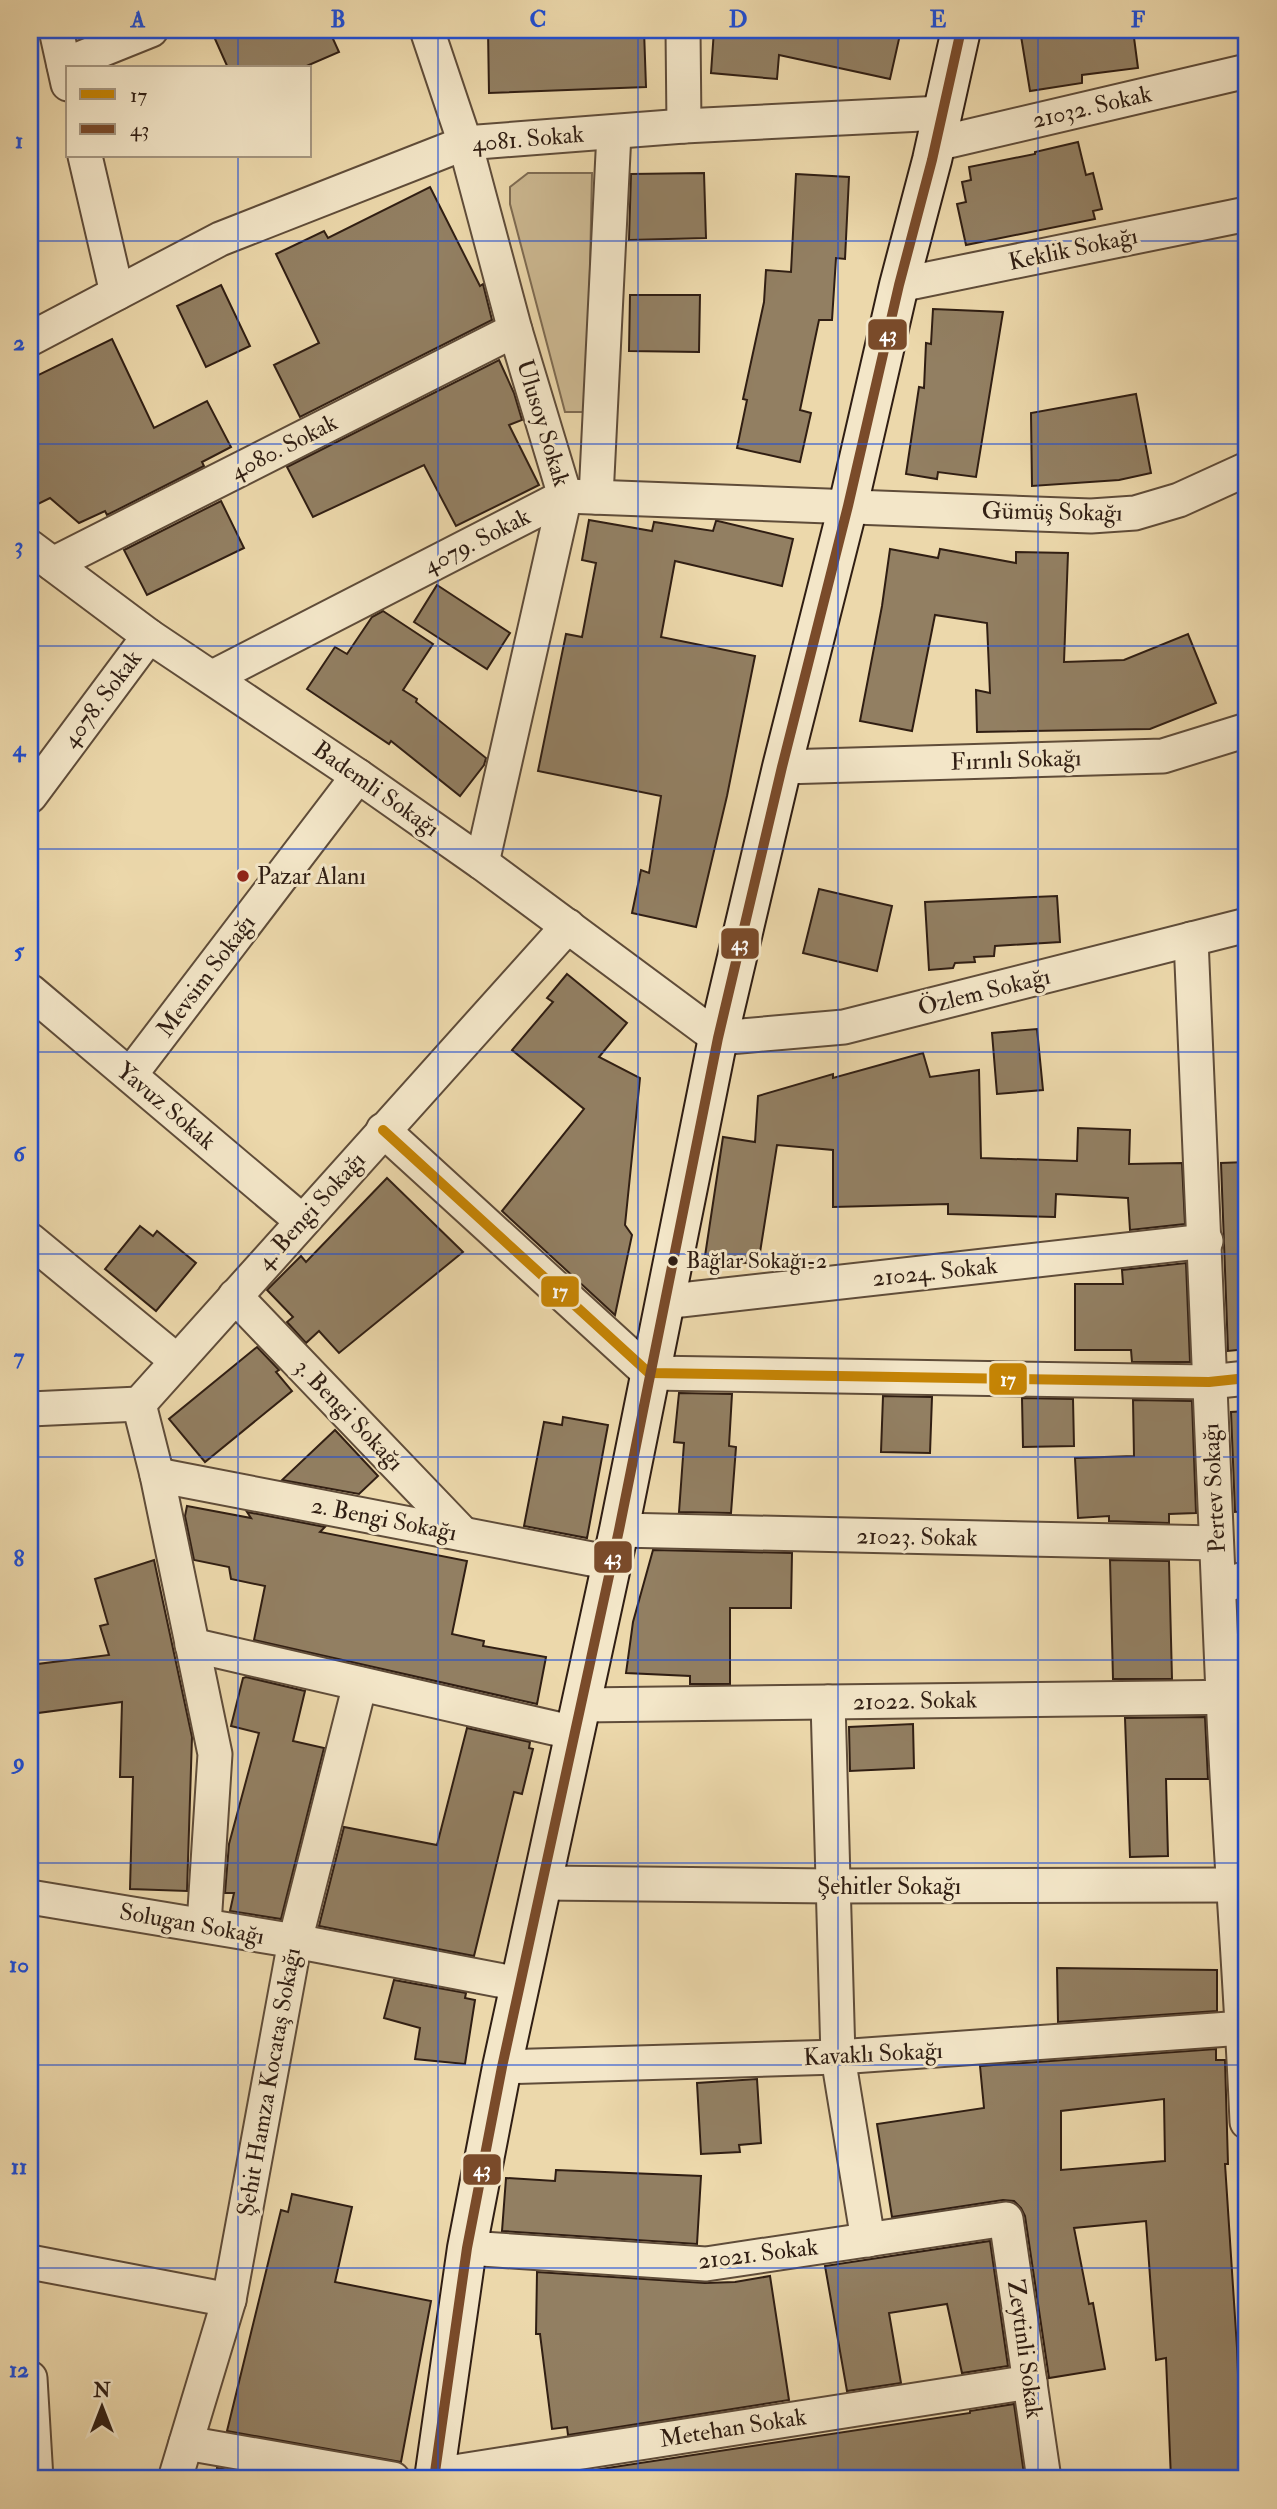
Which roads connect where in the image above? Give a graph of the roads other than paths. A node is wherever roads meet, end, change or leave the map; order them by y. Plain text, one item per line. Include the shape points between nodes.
1 (56, 30) edge
2 (151, 30) edge
3 (427, 30) edge
4 (682, 30) edge
5 (961, 30) edge
6 (83, 66) edge
7 (1247, 71) edge
8 (66, 75) edge
9 (684, 126) junction
10 (939, 129) junction
11 (614, 133) junction
12 (465, 143) junction
13 (85, 158) edge
14 (1247, 214) edge
15 (899, 285) junction
16 (117, 293) junction
17 (515, 330) junction
18 (30, 339) edge
19 (1247, 469) edge
20 (581, 497) junction
21 (848, 506) junction
22 (41, 556) edge
23 (149, 636) junction
24 (212, 677) junction
25 (1247, 730) edge
26 (782, 767) junction
27 (358, 776) junction
28 (30, 796) edge
29 (482, 863) junction
30 (1247, 925) edge
31 (568, 926) junction
32 (1191, 939) junction
33 (30, 991) edge
34 (718, 1038) junction
35 (131, 1075) junction
36 (383, 1130) junction
37 (302, 1221) junction
38 (30, 1240) edge
39 (1206, 1241) junction
40 (235, 1296) junction
41 (663, 1302) junction
42 (177, 1361) junction
43 (649, 1373) junction
44 (1247, 1378) edge
45 (1209, 1382) junction
46 (139, 1404) junction
47 (30, 1409) edge
48 (157, 1475) junction
49 (463, 1534) junction
50 (1216, 1543) junction
51 (615, 1547) junction
52 (1233, 1583) edge
53 (192, 1645) junction
54 (360, 1684) junction
55 (1235, 1697) edge
56 (828, 1702) junction
57 (578, 1719) junction
58 (543, 1883) junction
59 (1234, 1885) junction
60 (832, 1886) junction
61 (30, 1897) edge
62 (204, 1925) junction
63 (295, 1941) junction
64 (519, 1984) junction
65 (1243, 2028) junction
66 (838, 2057) junction
67 (502, 2067) junction
68 (1247, 2122) edge
69 (1006, 2219) joint
70 (868, 2240) junction
71 (467, 2248) junction
72 (30, 2262) edge
73 (229, 2300) junction
74 (30, 2378) edge
75 (1030, 2382) junction
76 (186, 2443) junction
77 (434, 2477) edge
78 (36, 2479) edge
79 (175, 2479) edge
80 (393, 2479) edge
81 (1044, 2479) edge

1 - 8 street
2 - 6 street
3 - 12 street, Ulusoy Sokak
4 - 9 street
5 - 10 main road
7 - 10 street, 21032. Sokak
9 - 10 street, 4081. Sokak
9 - 11 street, 4081. Sokak
10 - 15 main road
11 - 12 street, 4081. Sokak
11 - 20 street
12 - 16 street, 4081. Sokak via 220,239
12 - 17 street, Ulusoy Sokak
13 - 16 street
14 - 15 street, Keklik Sokağı
15 - 21 main road
16 - 18 street, 4081. Sokak
17 - 20 street, Ulusoy Sokak
17 - 22 street, 4080. Sokak
19 - 21 street, Gümüş Sokağı via 1179,500 1135,513 1091,516
20 - 21 street, 4079. Sokak
20 - 24 street, 4079. Sokak
20 - 29 street, Ulusoy Sokak
21 - 26 main road
22 - 23 street, Bademli Sokağı
23 - 24 street, Bademli Sokağı
23 - 28 street, 4078. Sokak
24 - 27 street, Bademli Sokağı
25 - 26 street, Fırınlı Sokağı via 1163,756
26 - 34 main road
27 - 29 street, Bademli Sokağı
27 - 35 street, Mevsim Sokağı
29 - 31 street, Bademli Sokağı
30 - 32 street, Özlem Sokağı
31 - 34 street, Bademli Sokağı
31 - 36 street, 4. Bengi Sokağı
32 - 34 street, Özlem Sokağı via 844,1027
32 - 39 street, Pertev Sokağı
33 - 35 street, Yavuz Sokak
34 - 41 main road
35 - 37 street, Yavuz Sokak
36 - 37 street, 4. Bengi Sokağı
36 - 43 street
37 - 40 street, 4. Bengi Sokağı
38 - 42 street
39 - 41 street, 21024. Sokak
39 - 45 street, Pertev Sokağı
40 - 42 street, 4. Bengi Sokağı
40 - 49 street, 3. Bengi Sokağı
41 - 43 main road
42 - 46 street, 4. Bengi Sokağı
43 - 45 street
43 - 51 main road
44 - 45 street
45 - 50 street, Pertev Sokağı
46 - 47 street
46 - 48 street
48 - 49 street, 2. Bengi Sokağı
48 - 53 street
49 - 51 street, 2. Bengi Sokağı
50 - 51 street, 21023. Sokak
50 - 52 street, Pertev Sokağı
51 - 57 main road
52 - 55 street, Pertev Sokağı
53 - 54 street, 21022. Sokak
53 - 62 street via 215,1754
54 - 57 street, 21022. Sokak
54 - 63 street, Şehit Hamza Kocataş Sokağı
55 - 56 street, 21022. Sokak
55 - 59 street, Pertev Sokağı
56 - 57 street, 21022. Sokak
56 - 60 street
57 - 58 main road
58 - 60 street, Şehitler Sokağı
58 - 64 main road
59 - 60 street, Şehitler Sokağı
59 - 65 street, Pertev Sokağı
60 - 66 street
61 - 62 street, Solugan Sokağı
62 - 63 street, Solugan Sokağı
63 - 64 street, Solugan Sokağı
63 - 73 street, Şehit Hamza Kocataş Sokağı
64 - 67 main road
65 - 66 street, Kavaklı Sokağı
65 - 68 street, Pertev Sokağı
66 - 67 street, Kavaklı Sokağı
66 - 70 street
67 - 71 main road
69 - 70 street, 21021. Sokak
69 - 75 street, Zeytinli Sokak
70 - 71 street, 21021. Sokak via 706,2264
71 - 77 main road
72 - 73 street
73 - 76 street, Şehit Hamza Kocataş Sokağı
74 - 78 street
75 - 77 street, Metehan Sokak
75 - 81 street, Zeytinli Sokak
76 - 79 street, Şehit Hamza Kocataş Sokağı
76 - 80 street

